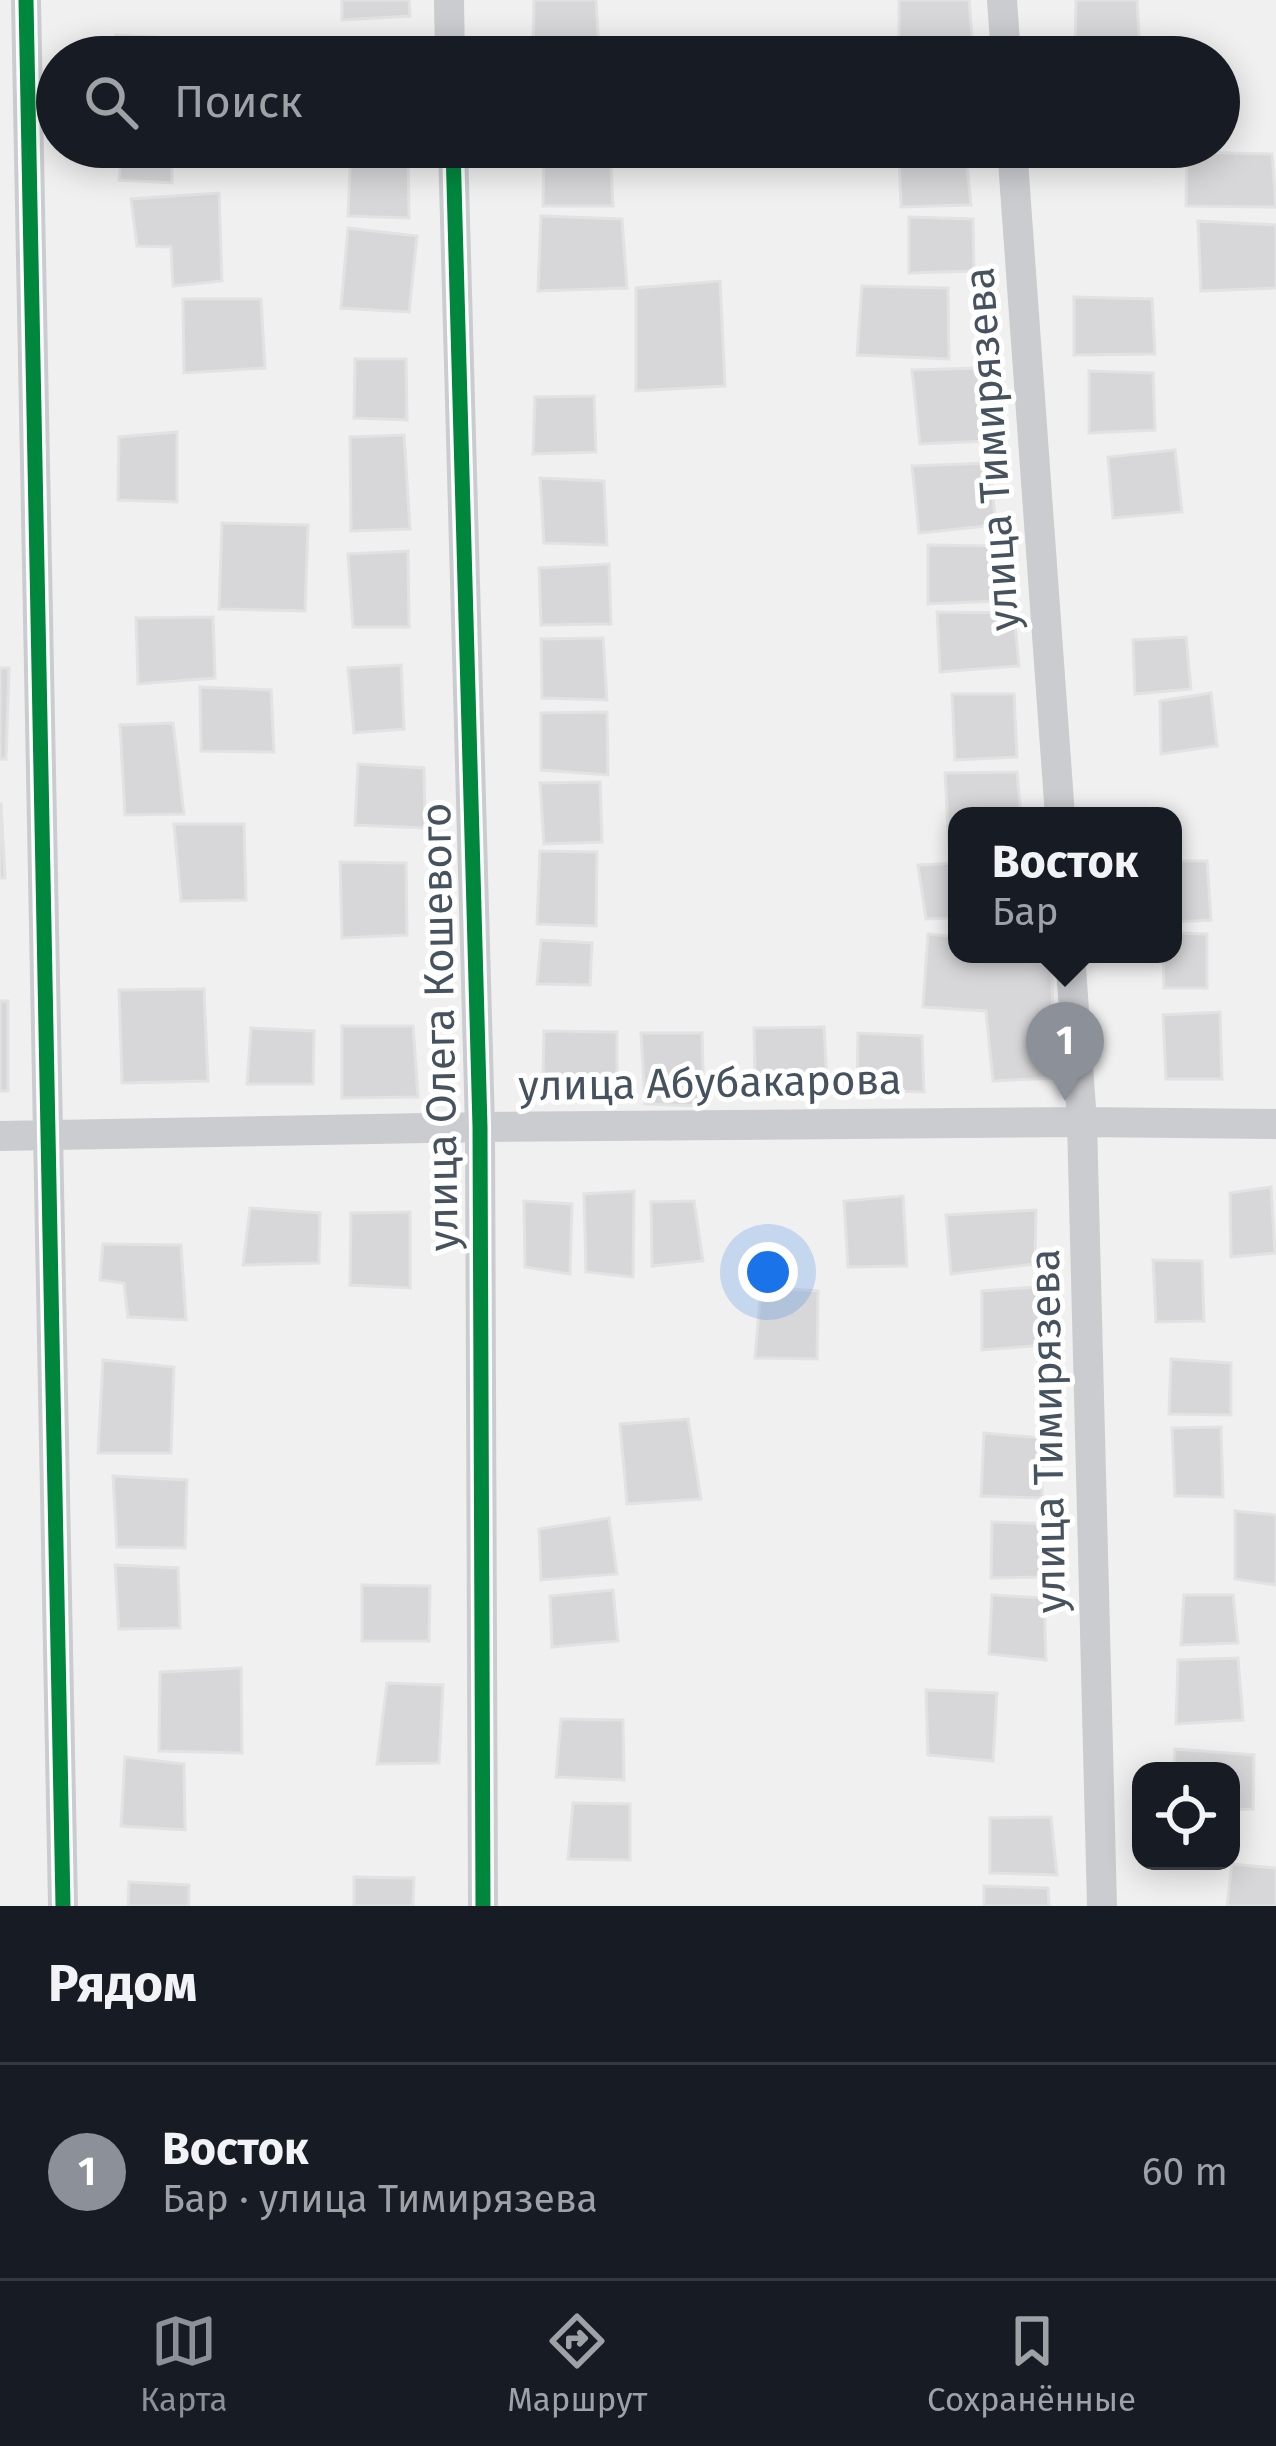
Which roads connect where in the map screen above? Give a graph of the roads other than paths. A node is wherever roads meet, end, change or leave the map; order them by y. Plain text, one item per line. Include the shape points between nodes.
1 (26, 0) edge
2 (449, 0) edge
3 (1001, 0) edge
4 (450, 36) edge
5 (1004, 36) edge
6 (454, 168) edge
7 (1014, 168) edge
8 (1059, 807) edge
9 (1071, 963) edge
10 (1082, 1122) junction
11 (1276, 1124) edge
12 (480, 1127) junction
13 (0, 1136) edge
14 (47, 1137) junction
15 (63, 1906) edge
16 (483, 1906) edge
17 (1102, 1906) edge

1 - 14 street
2 - 4 street
3 - 5 street
6 - 12 street, улица Олега Кошевого
7 - 8 street, улица Тимирязева
9 - 10 street, улица Тимирязева
10 - 11 street, улица Абубакарова
10 - 12 street, улица Абубакарова
10 - 17 street, улица Тимирязева
12 - 14 street, улица Абубакарова
12 - 16 street, улица Олега Кошевого
13 - 14 street, улица Абубакарова
14 - 15 street

